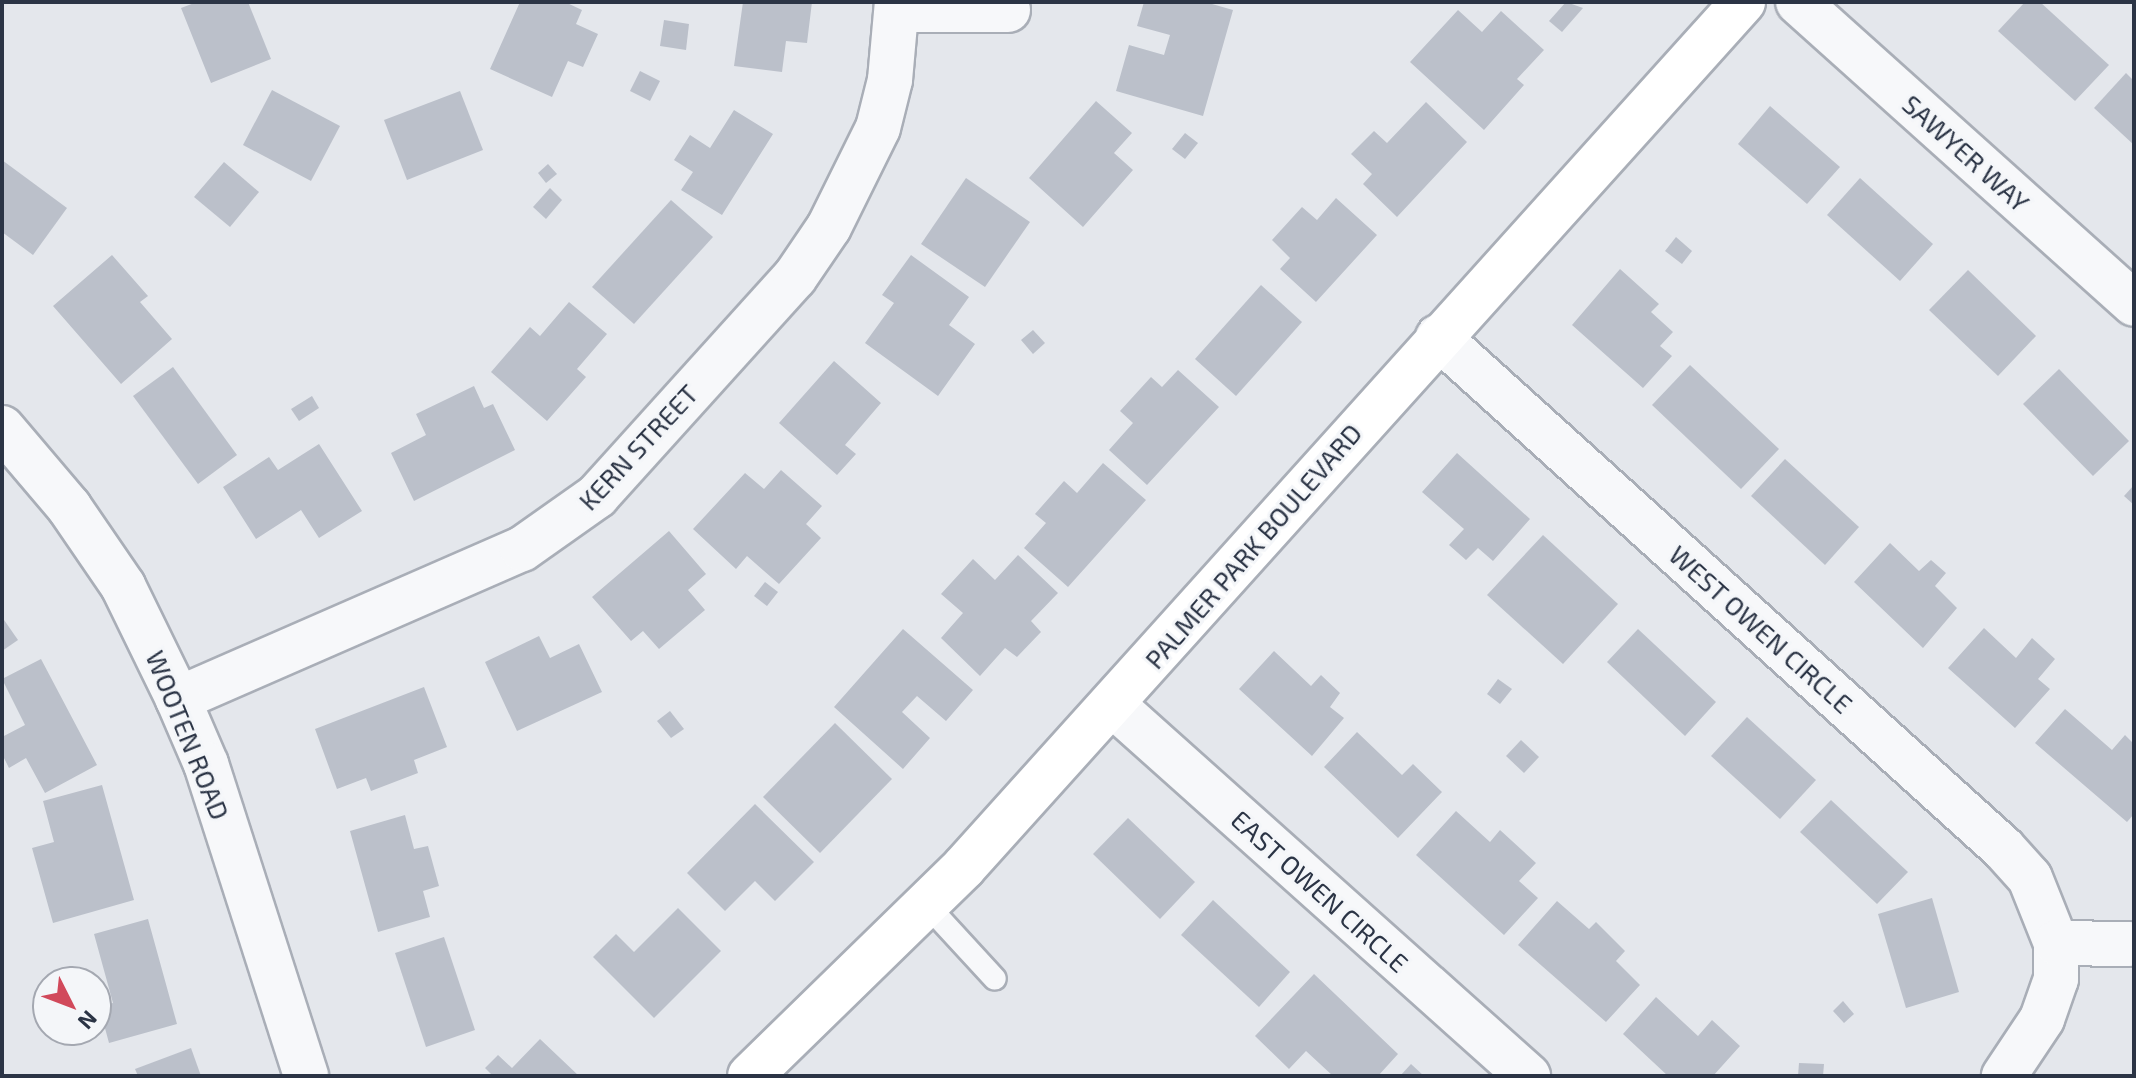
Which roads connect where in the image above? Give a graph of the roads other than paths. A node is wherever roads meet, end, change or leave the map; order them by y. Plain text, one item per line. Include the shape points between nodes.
1 (1743, 2) edge
2 (1798, 2) edge
3 (898, 6) edge
4 (1008, 10) dead end
5 (2134, 304) edge
6 (1438, 337) junction
7 (2, 428) edge
8 (178, 699) junction
9 (1113, 705) junction
10 (927, 905) junction
11 (2056, 943) junction
12 (2130, 944) dead end
13 (995, 979) dead end
14 (306, 1076) edge
15 (750, 1076) edge
16 (1528, 1076) edge
17 (2004, 1076) edge

1 - 6 main road, PALMER PARK BOULEVARD
2 - 5 street, SAWYER WAY
3 - 4 street
3 - 8 street, KERN STREET via 878,128 829,227 795,277 597,496 522,549
6 - 9 main road, PALMER PARK BOULEVARD
6 - 11 street, WEST OWEN CIRCLE via 2003,848 2030,878
7 - 8 street, WOOTEN ROAD via 69,507 123,586
8 - 14 street, WOOTEN ROAD via 206,764
9 - 10 main road, PALMER PARK BOULEVARD
9 - 16 street, EAST OWEN CIRCLE
10 - 13 lane
10 - 15 main road, PALMER PARK BOULEVARD
11 - 12 street
11 - 17 street, WEST OWEN CIRCLE via 2056,979 2042,1019

